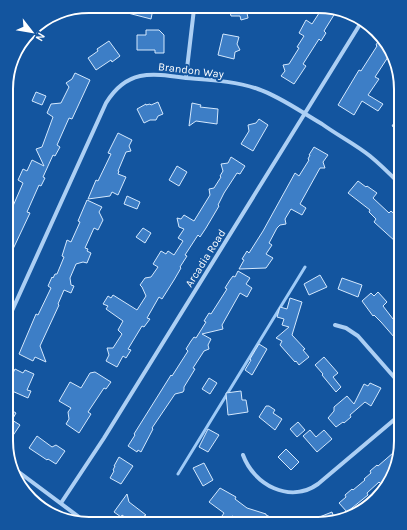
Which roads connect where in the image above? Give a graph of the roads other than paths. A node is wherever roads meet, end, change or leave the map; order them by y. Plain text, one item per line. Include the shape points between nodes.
1 (194, 13) edge
2 (359, 25) edge
3 (186, 78) junction
4 (304, 114) junction
5 (394, 178) edge
6 (13, 309) edge
7 (335, 325) dead end
8 (394, 377) edge
9 (394, 420) edge
10 (243, 455) dead end
11 (20, 473) edge
12 (61, 503) junction
13 (78, 516) edge

1 - 3 street
2 - 4 street, Arcadia Road
3 - 4 street, Brandon Way via 257,89
3 - 6 street, Brandon Way via 158,74 142,76 131,79 112,93
4 - 5 street, Brandon Way via 369,155
4 - 12 street, Arcadia Road
7 - 8 street via 346,328 358,336
9 - 10 street via 318,484 306,491 282,492 262,482
11 - 12 street
12 - 13 street

